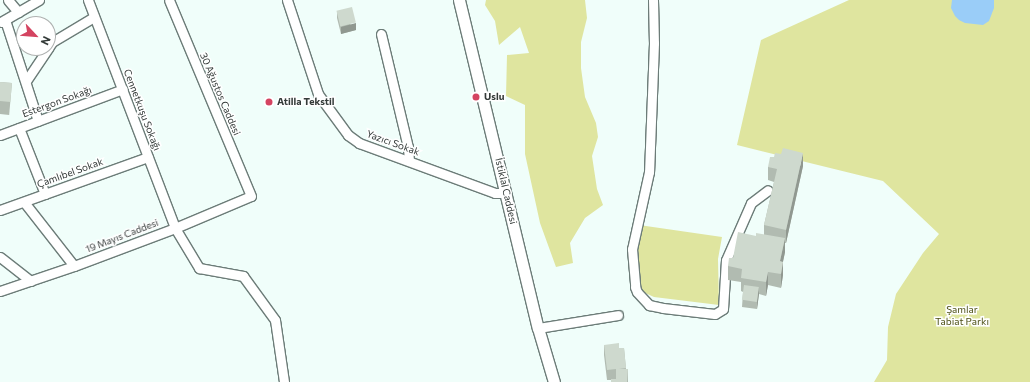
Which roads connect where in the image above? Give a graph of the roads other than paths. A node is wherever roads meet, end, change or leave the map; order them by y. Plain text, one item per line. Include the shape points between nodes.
1 (8, 0) edge
2 (39, 0) edge
3 (88, 0) edge
4 (169, 0) edge
5 (287, 0) edge
6 (460, 0) edge
7 (653, 0) edge
8 (18, 12) junction
9 (94, 17) junction
10 (2, 21) edge
11 (381, 34) dead end
12 (56, 40) edge
13 (43, 56) edge
14 (26, 81) junction
15 (122, 89) junction
16 (38, 121) junction
17 (19, 128) junction
18 (0, 135) edge
19 (148, 157) junction
20 (409, 161) junction
21 (768, 190) dead end
22 (506, 193) junction
23 (45, 194) junction
24 (251, 196) joint
25 (24, 202) junction
26 (0, 210) edge
27 (175, 228) junction
28 (0, 257) edge
29 (74, 266) junction
30 (31, 281) junction
31 (0, 291) edge
32 (618, 315) dead end
33 (538, 328) junction
34 (284, 382) edge
35 (554, 382) edge

1 - 8 street
2 - 8 street
3 - 9 street, Cennetkuşu Sokağı
4 - 24 street, 30 Ağustos Caddesi
5 - 20 street, Yazıcı Sokak via 312,80 328,109 348,135 359,143
6 - 22 main road, İstiklal Caddesi
7 - 21 street via 649,172 632,249 635,287 649,305 715,314 723,309 726,260 751,203
8 - 10 street
9 - 12 street
9 - 15 street, Cennetkuşu Sokağı
10 - 14 street
11 - 20 street via 408,147
13 - 14 street
14 - 16 street
15 - 16 street, Estergon Sokağı
15 - 19 street, Cennetkuşu Sokağı
16 - 17 street, Estergon Sokağı
17 - 18 street, Estergon Sokağı
17 - 23 street
19 - 23 street, Çamlıbel Sokak
19 - 27 street, Cennetkuşu Sokağı
20 - 22 street, Yazıcı Sokak via 495,193
22 - 33 main road, İstiklal Caddesi
23 - 25 street, Çamlıbel Sokak
24 - 27 street, 19 Mayıs Caddesi
25 - 26 street, Çamlıbel Sokak
25 - 29 street
27 - 29 street, 19 Mayıs Caddesi
27 - 34 street, Cennetkuşu Sokağı via 199,268 243,276 275,320
28 - 30 street
29 - 30 street, 19 Mayıs Caddesi
30 - 31 street, 19 Mayıs Caddesi
32 - 33 street
33 - 35 main road, İstiklal Caddesi

